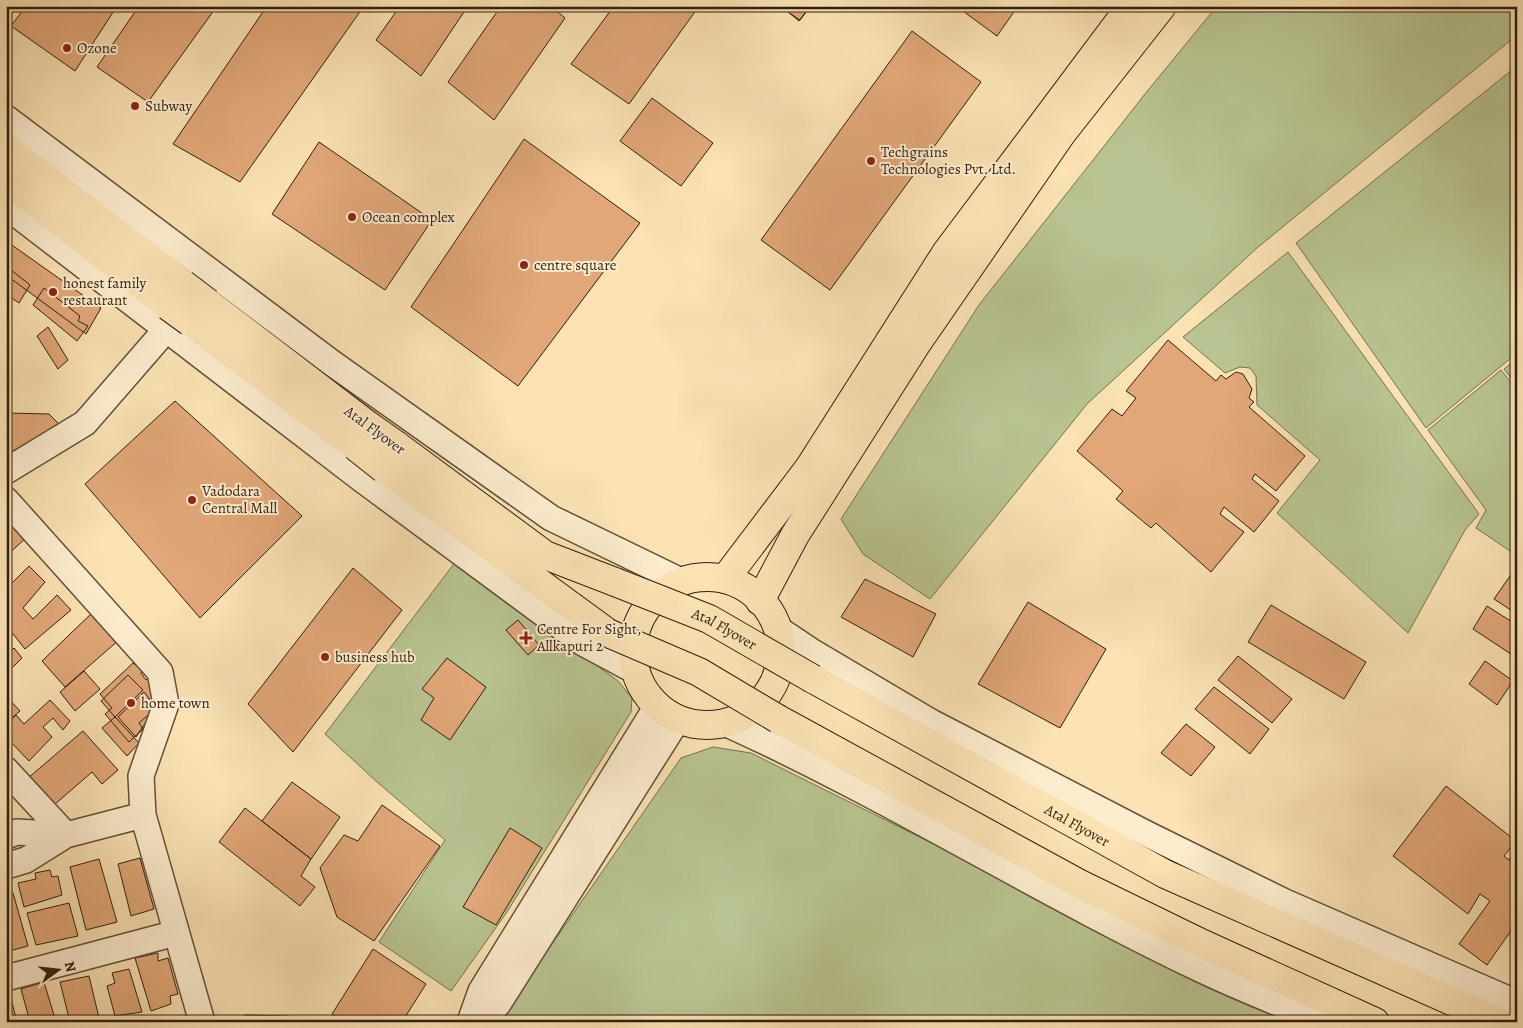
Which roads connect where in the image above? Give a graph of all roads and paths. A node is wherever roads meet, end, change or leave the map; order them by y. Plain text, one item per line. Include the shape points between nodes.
1 (1131, 6) edge
2 (1162, 6) edge
3 (1109, 54) junction
4 (6, 118) edge
5 (6, 148) edge
6 (6, 180) edge
7 (6, 206) edge
8 (209, 272) junction
9 (168, 330) junction
10 (907, 335) junction
11 (392, 408) junction
12 (6, 471) edge
13 (360, 478) junction
14 (6, 500) edge
15 (725, 579) junction
16 (681, 581) junction
17 (760, 601) junction
18 (778, 629) junction
19 (637, 672) junction
20 (667, 712) junction
21 (725, 723) junction
22 (6, 770) edge
23 (143, 815) junction
24 (66, 835) junction
25 (6, 836) edge
26 (6, 866) edge
27 (176, 933) junction
28 (6, 978) edge
29 (1517, 1003) edge
30 (202, 1022) edge
31 (470, 1022) edge
32 (483, 1022) edge
33 (1324, 1022) edge
34 (1375, 1022) edge
35 (1499, 1022) edge

1 - 3 main road
2 - 3 main road
3 - 10 main road via 1062,133
4 - 8 street
5 - 35 main road, Atal Flyover, bridge via 326,394 545,555 709,619 1165,874
6 - 34 main road, Atal Flyover, bridge via 397,479 608,633 699,672 778,719 1078,883
7 - 9 street
8 - 9 street
8 - 11 street
9 - 12 street via 85,423
9 - 13 street
10 - 15 main road
10 - 17 main road
11 - 13 street
11 - 16 street via 551,518
13 - 19 street via 583,643
14 - 23 street via 160,672 166,704 141,776
15 - 16 main road via 706,576
15 - 17 main road via 750,590
16 - 19 main road via 659,593 643,613 634,636 633,662
17 - 18 main road
18 - 21 main road via 781,653 776,677 764,698 747,714
18 - 29 street via 811,652 931,722 1147,834 1285,902
19 - 20 main road via 641,685
20 - 21 main road via 701,725
20 - 31 street via 481,991
20 - 32 street via 498,1004
21 - 33 street via 793,754 1202,970
22 - 24 street
23 - 24 street
23 - 27 street
24 - 25 street via 17,832
24 - 26 street via 26,860
27 - 28 street
27 - 30 street

